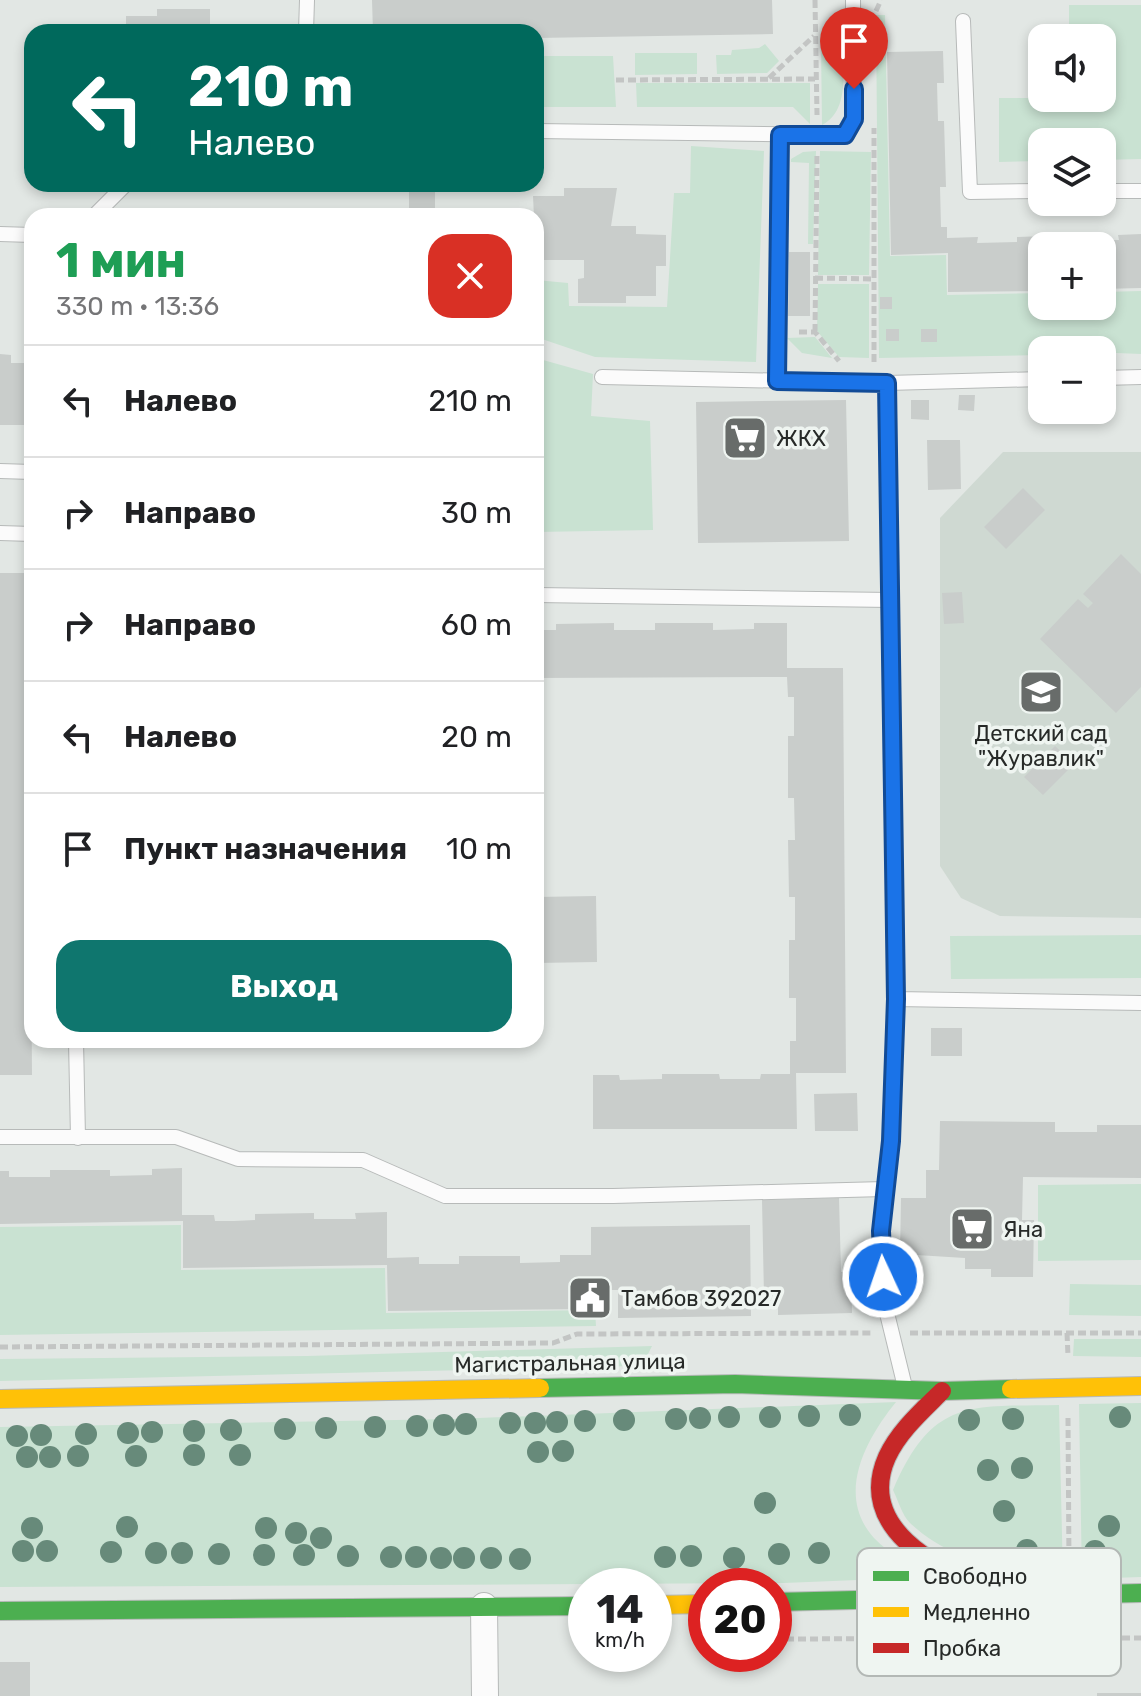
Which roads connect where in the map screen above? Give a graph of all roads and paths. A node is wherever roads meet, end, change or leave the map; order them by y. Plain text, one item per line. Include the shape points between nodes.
1 (307, 0) edge
2 (815, 0) edge
3 (853, 0) edge
4 (881, 0) edge
5 (872, 18) dead end
6 (963, 21) dead end
7 (306, 24) edge
8 (815, 35) junction
9 (768, 79) junction
10 (815, 79) junction
11 (616, 80) dead end
12 (874, 123) dead end
13 (544, 131) edge
14 (780, 135) junction
15 (817, 136) junction
16 (1028, 191) edge
17 (1116, 191) edge
18 (1141, 191) edge
19 (118, 192) edge
20 (102, 208) edge
21 (0, 234) edge
22 (24, 235) edge
23 (815, 278) junction
24 (873, 279) junction
25 (815, 332) junction
26 (778, 333) junction
27 (602, 377) dead end
28 (1141, 377) edge
29 (1116, 378) edge
30 (1028, 379) edge
31 (777, 381) junction
32 (856, 382) junction
33 (881, 383) junction
34 (0, 471) edge
35 (24, 472) edge
36 (0, 533) edge
37 (24, 534) edge
38 (544, 595) edge
39 (891, 600) junction
40 (896, 999) junction
41 (1141, 1003) edge
42 (76, 1048) edge
43 (0, 1137) edge
44 (78, 1138) junction
45 (884, 1189) junction
46 (893, 1333) junction
47 (1067, 1333) junction
48 (1141, 1333) edge
49 (0, 1347) edge
50 (1141, 1386) edge
51 (1068, 1388) junction
52 (906, 1390) junction
53 (942, 1391) junction
54 (0, 1399) edge
55 (917, 1548) edge
56 (1069, 1548) edge
57 (1121, 1593) edge
58 (1141, 1593) edge
59 (857, 1600) edge
60 (792, 1601) edge
61 (484, 1606) junction
62 (568, 1606) edge
63 (0, 1611) edge
64 (792, 1639) edge
65 (857, 1639) edge
66 (485, 1696) edge

1 - 7 lane
2 - 8 path
3 - 15 lane via 852,127 845,135
4 - 5 path
6 - 16 lane via 970,192
8 - 9 path
8 - 10 path
9 - 10 path
9 - 11 path
10 - 15 path
12 - 24 path
13 - 14 lane
14 - 15 lane
14 - 26 lane
15 - 23 path
17 - 18 lane
19 - 20 lane
21 - 22 lane
23 - 24 path
23 - 25 path
24 - 33 path
25 - 26 path
25 - 32 path
26 - 31 lane
27 - 31 lane
28 - 29 lane
30 - 33 lane
31 - 32 lane
32 - 33 lane
33 - 39 lane
34 - 35 lane
36 - 37 lane
38 - 39 lane
39 - 40 lane
40 - 41 lane
40 - 45 lane
42 - 44 lane
43 - 44 lane
44 - 45 lane via 176,1137 238,1159 363,1160 445,1196
45 - 46 lane via 884,1301
46 - 47 path
46 - 49 path via 577,1334 553,1343
46 - 52 lane
47 - 48 path
47 - 51 path
50 - 51 main road, Магистральная улица
51 - 53 main road, Магистральная улица
51 - 56 path
52 - 53 main road, Магистральная улица
52 - 54 main road, Магистральная улица via 735,1384
53 - 55 main road via 904,1431 883,1467 883,1512 894,1530
57 - 58 main road
59 - 60 main road
61 - 62 main road
61 - 63 main road
61 - 66 street
64 - 65 path

